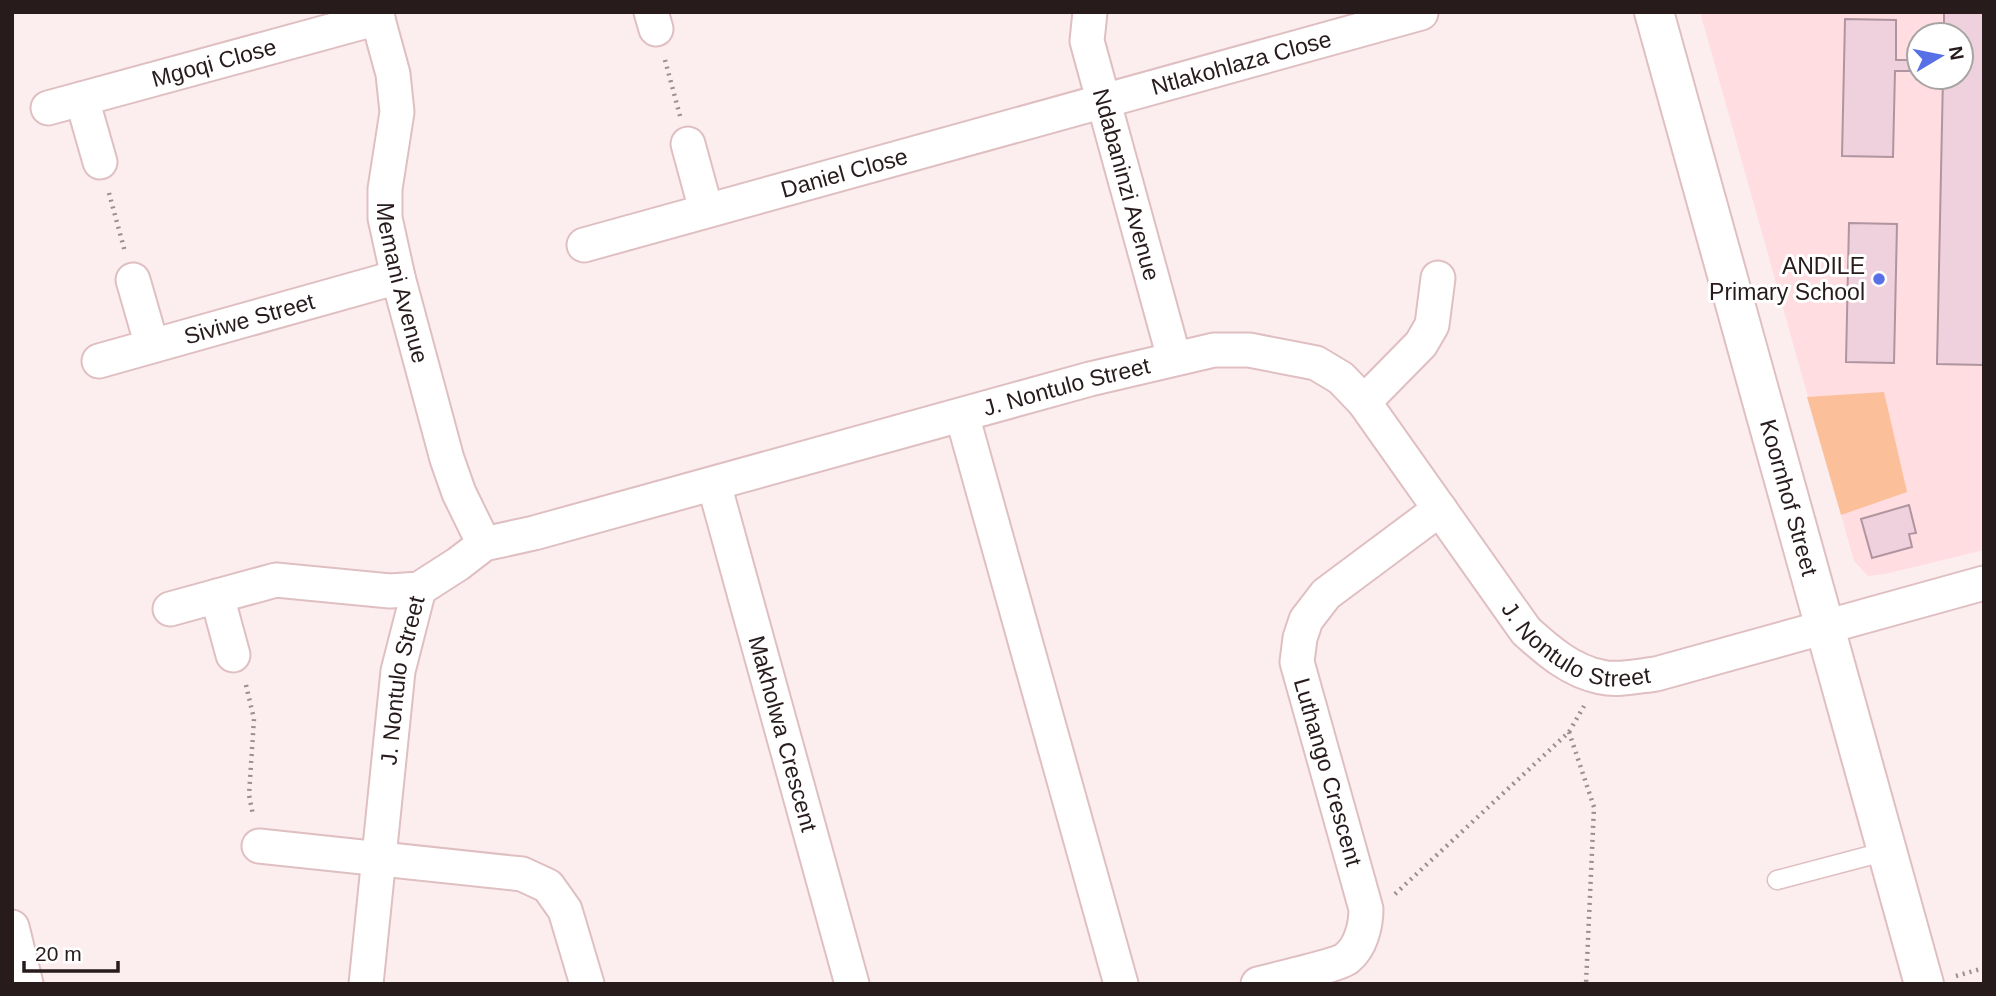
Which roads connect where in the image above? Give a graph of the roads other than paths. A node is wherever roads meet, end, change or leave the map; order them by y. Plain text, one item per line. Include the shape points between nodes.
1 (1090, 12) edge
2 (1654, 12) edge
3 (1421, 13) edge
4 (377, 15) edge
5 (1377, 18) edge
6 (82, 99) junction
7 (1103, 100) junction
8 (48, 108) dead end
9 (688, 145) road end
10 (100, 162) road end
11 (706, 210) junction
12 (584, 244) dead end
13 (398, 276) junction
14 (1438, 278) dead end
15 (133, 280) road end
16 (152, 346) junction
17 (1174, 358) junction
18 (99, 361) dead end
19 (1364, 402) junction
20 (962, 415) junction
21 (714, 484) junction
22 (1440, 509) junction
23 (484, 544) junction
24 (1984, 583) edge
25 (419, 589) junction
26 (217, 596) junction
27 (170, 609) dead end
28 (1825, 626) junction
29 (233, 655) road end
30 (259, 846) road end
31 (1887, 851) junction
32 (378, 860) junction
33 (1777, 880) dead end
34 (12, 927) edge
35 (26, 984) edge
36 (366, 984) edge
37 (587, 984) edge
38 (852, 984) edge
39 (1121, 984) edge
40 (1258, 984) edge
41 (1924, 984) edge

1 - 7 street, Ndabaninzi Avenue via 1087,41
2 - 28 street, Koornhof Street
3 - 5 street, Ntlakohlaza Close
4 - 6 street, Mgoqi Close
4 - 13 street, Memani Avenue via 393,74 397,112 385,218
5 - 7 street, Ntlakohlaza Close
6 - 8 street, Mgoqi Close
6 - 10 street
7 - 11 street, Daniel Close
7 - 17 street, Ndabaninzi Avenue
9 - 11 street
11 - 12 street, Daniel Close
13 - 16 street, Siviwe Street
13 - 23 street, Memani Avenue via 447,459
14 - 19 street via 1432,325 1421,344
15 - 16 street
16 - 18 street, Siviwe Street
17 - 19 street, J. Nontulo Street via 1214,350 1249,350 1316,363 1341,378
17 - 20 street, J. Nontulo Street
19 - 22 street, J. Nontulo Street
20 - 21 street, J. Nontulo Street
20 - 39 street
21 - 23 street, J. Nontulo Street
21 - 38 street, Makholwa Crescent
22 - 28 street, J. Nontulo Street via 1526,631 1558,659 1601,677 1656,674
22 - 40 street, Luthango Crescent via 1326,594 1306,620 1297,662 1366,920 1359,943 1346,960
23 - 25 street, J. Nontulo Street
24 - 28 street, J. Nontulo Street
25 - 26 street via 390,591 276,580
25 - 32 street, J. Nontulo Street via 398,671
26 - 27 street
26 - 29 street
28 - 31 street, Koornhof Street
30 - 32 street
31 - 33 lane
31 - 41 street, Koornhof Street
32 - 36 street, J. Nontulo Street
32 - 37 street via 522,874 548,886 565,910
34 - 35 street

